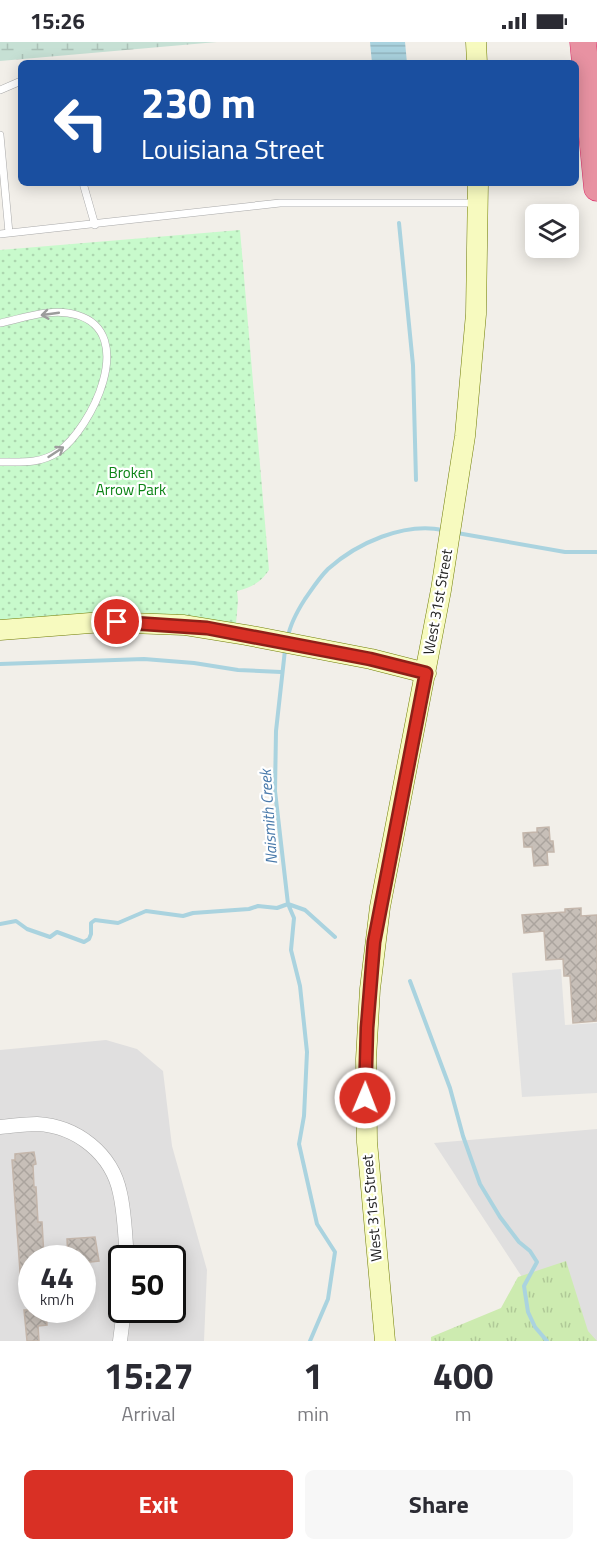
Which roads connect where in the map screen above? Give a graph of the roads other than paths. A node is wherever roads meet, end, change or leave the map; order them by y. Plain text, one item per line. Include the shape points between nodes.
1 (476, 42) edge
2 (583, 42) edge
3 (477, 60) edge
4 (18, 82) edge
5 (0, 90) edge
6 (0, 135) edge
7 (84, 186) edge
8 (478, 186) edge
9 (597, 188) edge
10 (478, 204) junction
11 (94, 225) junction
12 (9, 233) junction
13 (0, 234) edge
14 (0, 323) edge
15 (0, 462) edge
16 (0, 630) edge
17 (426, 673) junction
18 (0, 1127) edge
19 (126, 1245) edge
20 (122, 1323) edge
21 (120, 1341) edge
22 (385, 1341) edge

1 - 3 main road
2 - 9 highway
4 - 5 lane
6 - 12 lane
7 - 11 lane
8 - 10 main road, West 31st Street
10 - 11 lane via 280,203
10 - 17 main road, West 31st Street via 469,399
11 - 12 lane
12 - 13 lane
15 -> 14 lane via 32,462 67,444 98,395 107,362 103,335 88,319 76,314 52,313
16 - 17 main road via 92,622 184,625
17 - 22 main road, West 31st Street via 374,942 367,1028 367,1142
18 - 19 street via 53,1126 68,1130 97,1150 115,1177 120,1193
20 - 21 street

